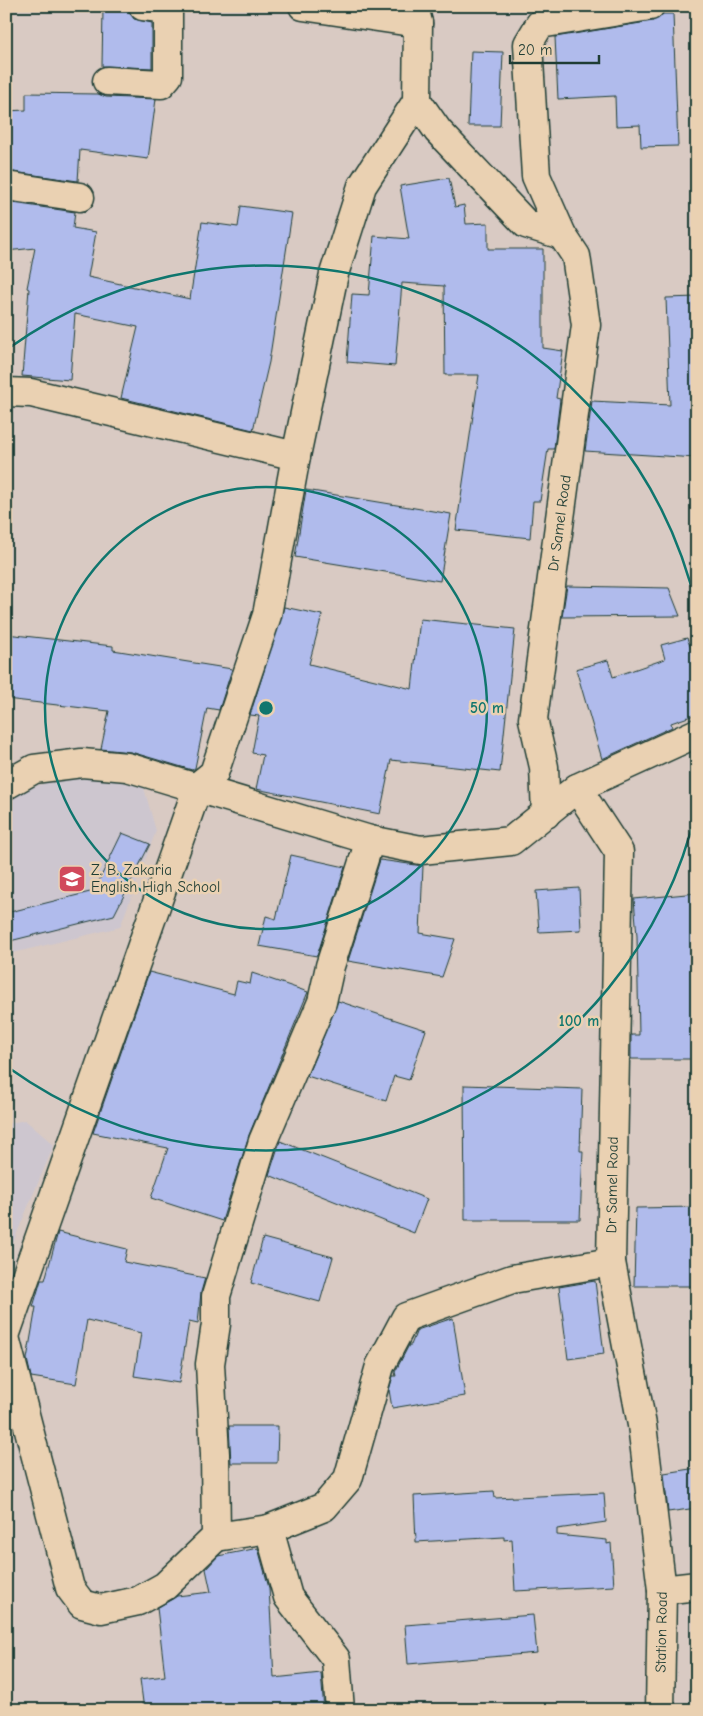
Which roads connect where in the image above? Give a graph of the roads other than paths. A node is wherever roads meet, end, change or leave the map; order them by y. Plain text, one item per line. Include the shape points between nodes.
1 (303, 6) edge
2 (650, 6) edge
3 (160, 7) edge
4 (416, 15) edge
5 (106, 80) dead end
6 (417, 101) junction
7 (6, 186) edge
8 (80, 198) dead end
9 (562, 235) junction
10 (6, 392) edge
11 (296, 456) junction
12 (697, 733) edge
13 (6, 785) edge
14 (198, 786) junction
15 (577, 788) junction
16 (546, 814) junction
17 (370, 840) junction
18 (611, 1262) junction
19 (6, 1333) edge
20 (6, 1342) edge
21 (269, 1529) junction
22 (216, 1537) junction
23 (697, 1586) edge
24 (662, 1590) junction
25 (340, 1710) edge
26 (660, 1710) edge

1 - 4 street
2 - 9 street, Dr Samel Road via 540,24 528,44 536,176
3 - 5 street via 168,76 161,84
4 - 6 street
6 - 9 street via 438,131 526,224
6 - 11 street via 362,186 334,274
7 - 8 street
9 - 16 street, Dr Samel Road via 576,256 586,325 533,719 544,767
10 - 11 street via 31,393
11 - 14 street via 267,616 214,773
12 - 15 street
13 - 14 street via 34,769 82,763 126,767
14 - 17 street
14 - 19 street
15 - 16 street
15 - 18 street, Dr Samel Road via 619,852
16 - 17 street via 511,841 422,850
17 - 22 street via 330,966 322,1002 262,1140 216,1296 210,1364
18 - 21 street via 512,1280 406,1316 380,1366 348,1480 324,1507
18 - 24 street, Dr Samel Road via 642,1425
20 - 22 street via 70,1588 82,1604 101,1609 138,1601 165,1586
21 - 22 street
21 - 25 street via 288,1597 336,1659
23 - 24 street, Station Road
24 - 26 street, Station Road

